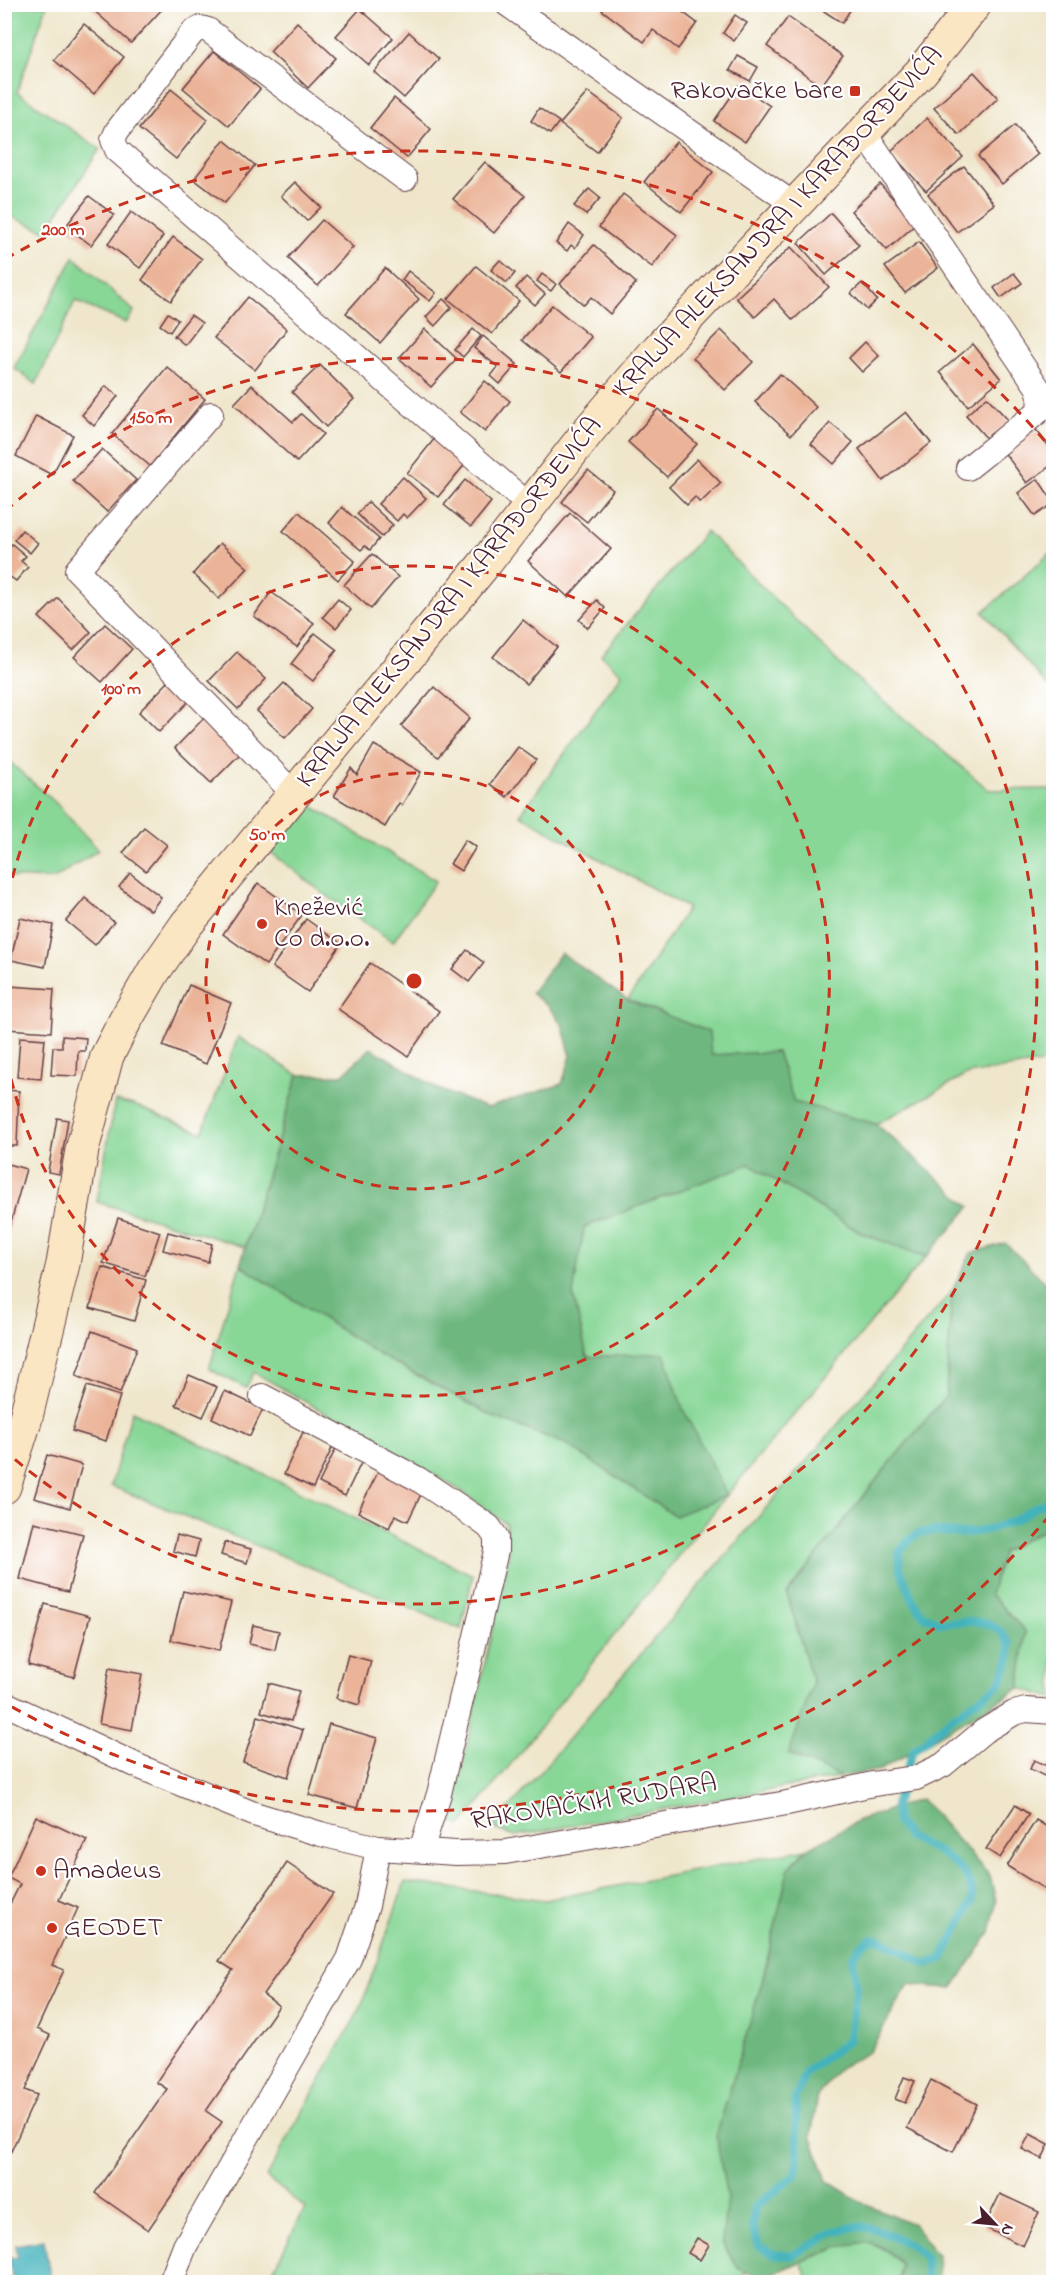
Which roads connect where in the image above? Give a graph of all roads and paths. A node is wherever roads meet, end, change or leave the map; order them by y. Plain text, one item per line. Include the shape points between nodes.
1 (507, 4) edge
2 (975, 4) edge
3 (864, 132) junction
4 (405, 179) dead end
5 (796, 206) junction
6 (211, 414) dead end
7 (968, 468) dead end
8 (531, 507) junction
9 (295, 795) junction
10 (262, 1396) dead end
11 (4, 1487) edge
12 (4, 1703) edge
13 (1053, 1712) edge
14 (378, 1848) junction
15 (421, 1850) junction
16 (171, 2283) edge

1 - 5 street
2 - 3 street, KRALJA ALEKSANDRA I KARAĐORĐEVIĆA via 921,72
3 - 5 street, KRALJA ALEKSANDRA I KARAĐORĐEVIĆA
3 - 7 street via 1041,396 1039,411
4 - 8 street via 201,28 193,32 113,140 117,150
5 - 8 street, KRALJA ALEKSANDRA I KARAĐORĐEVIĆA via 660,348 589,430
6 - 9 street via 77,570
8 - 9 street, KRALJA ALEKSANDRA I KARAĐORĐEVIĆA
9 - 11 street, KRALJA ALEKSANDRA I KARAĐORĐEVIĆA via 186,926 154,971 107,1056 82,1149 63,1264 25,1421
10 - 15 street via 418,1479 489,1527 496,1537 496,1551 441,1782
12 - 14 street, RAKOVAČKIH RUDARA via 140,1767 254,1814
13 - 15 street, RAKOVAČKIH RUDARA via 1014,1713 984,1731 944,1765 915,1778 505,1852
14 - 15 street, RAKOVAČKIH RUDARA
14 - 16 street via 367,1906 349,1959 185,2246

